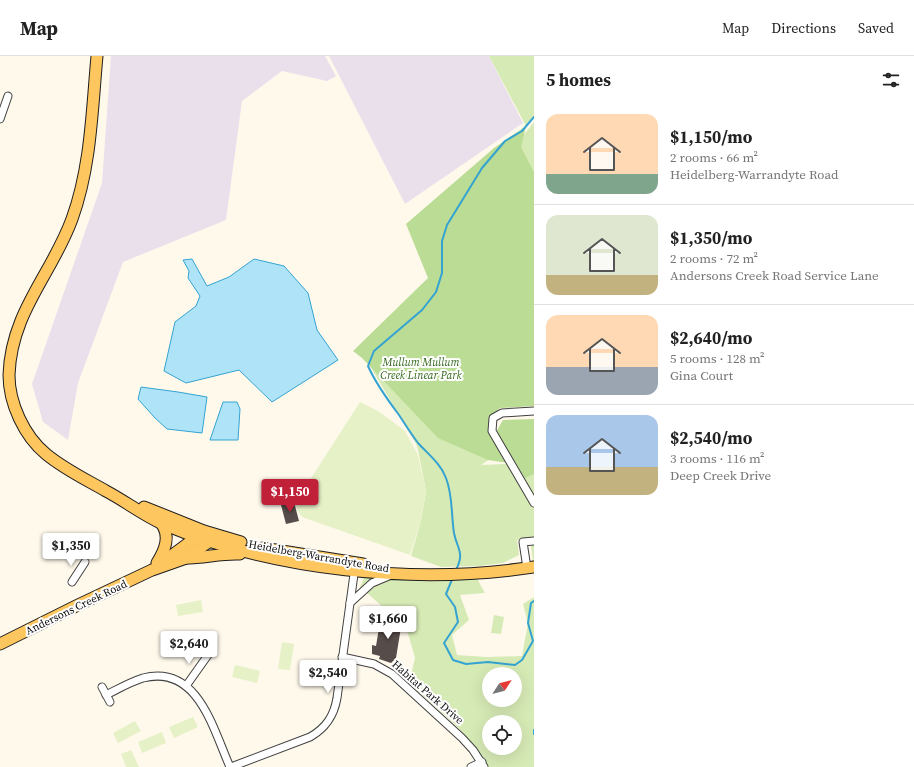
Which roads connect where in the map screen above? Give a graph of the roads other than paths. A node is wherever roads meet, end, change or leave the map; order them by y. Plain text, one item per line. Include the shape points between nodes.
1 (97, 56) edge
2 (8, 96) dead end
3 (0, 118) edge
4 (534, 411) edge
5 (113, 494) junction
6 (534, 503) edge
7 (161, 523) junction
8 (201, 534) junction
9 (213, 538) junction
10 (534, 541) edge
11 (258, 555) junction
12 (186, 558) junction
13 (85, 562) dead end
14 (355, 566) junction
15 (531, 567) edge
16 (152, 570) junction
17 (395, 574) junction
18 (414, 574) junction
19 (72, 582) dead end
20 (350, 603) junction
21 (0, 644) edge
22 (208, 655) dead end
23 (342, 657) junction
24 (186, 686) junction
25 (102, 687) dead end
26 (106, 695) junction
27 (110, 702) dead end
28 (483, 765) edge
29 (230, 767) edge
30 (471, 767) edge

1 - 5 main road, Heidelberg-Warrandyte Road via 82,190 60,246 19,324 13,342 9,375 14,403 35,443 44,453 71,471
2 - 3 street
4 - 6 street via 502,413 494,418 492,431
5 - 7 main road, Heidelberg-Warrandyte Road
5 - 8 main road, Heidelberg-Warrandyte Road
7 - 8 main road, Heidelberg-Warrandyte Road
7 - 16 main road via 166,529 165,550
8 - 9 main road, Heidelberg-Warrandyte Road
8 - 16 main road, Andersons Creek Road
9 - 11 main road, Heidelberg-Warrandyte Road
9 - 12 main road, Andersons Creek Road
9 - 14 main road, Heidelberg-Warrandyte Road
10 - 15 street via 523,542
11 - 12 main road via 231,554
11 - 14 main road, Heidelberg-Warrandyte Road via 316,565
12 - 16 main road, Andersons Creek Road
13 - 19 street
14 - 17 main road, Heidelberg-Warrandyte Road
14 - 18 main road, Heidelberg-Warrandyte Road via 392,568
14 - 20 street
15 - 18 main road, Heidelberg-Warrandyte Road via 474,573
16 - 21 main road, Andersons Creek Road
17 - 18 main road, Heidelberg-Warrandyte Road
17 - 20 street via 372,583
20 - 23 street
22 - 24 street
23 - 28 street, Habitat Park Drive via 374,664 392,674 462,738
23 - 29 street via 336,706 331,718 321,730 301,741
24 - 26 street via 169,679 148,677 131,682
24 - 29 street via 203,706
25 - 26 street
26 - 27 street
28 - 30 street

